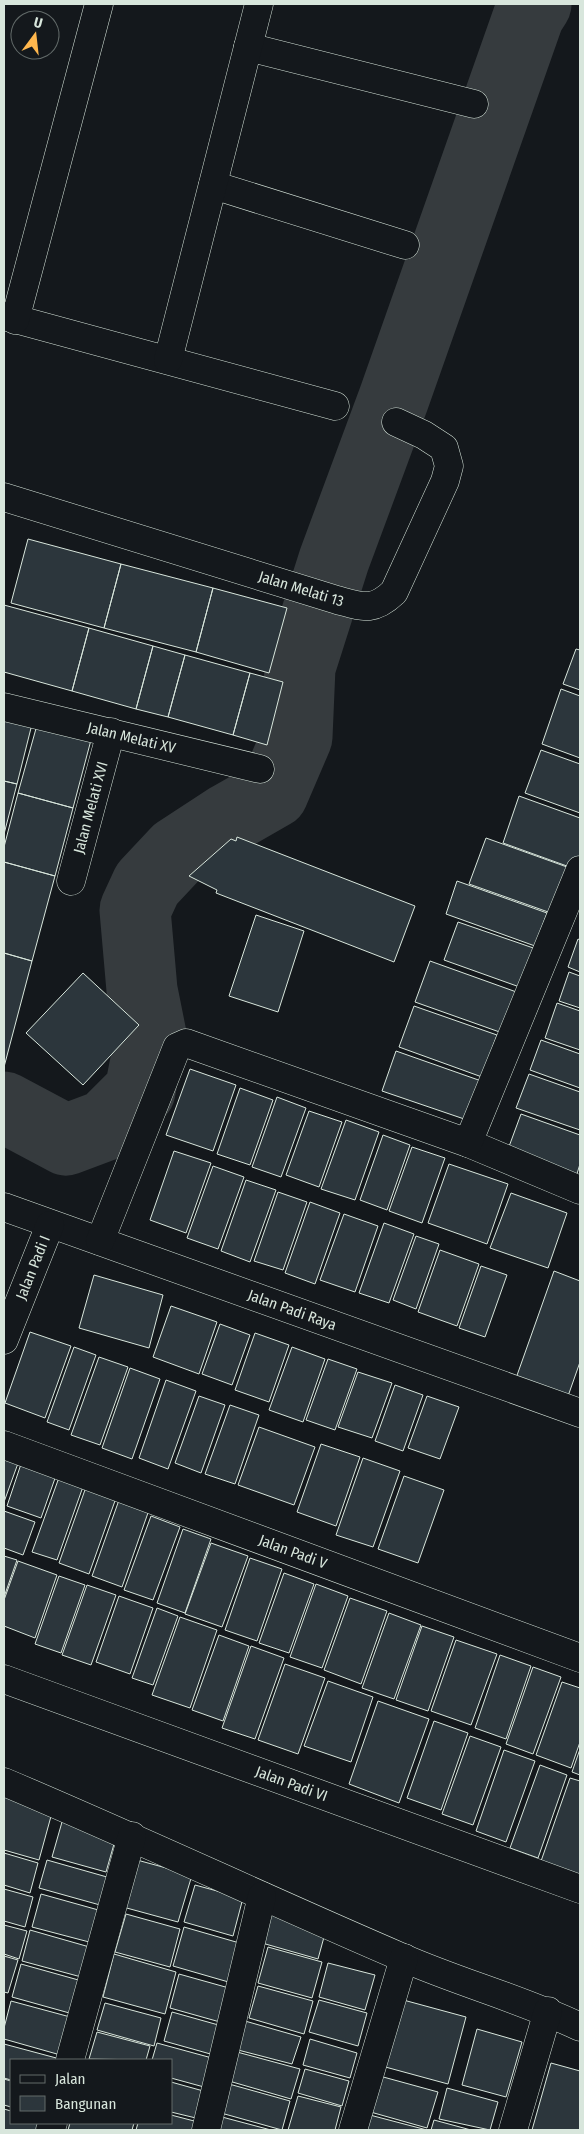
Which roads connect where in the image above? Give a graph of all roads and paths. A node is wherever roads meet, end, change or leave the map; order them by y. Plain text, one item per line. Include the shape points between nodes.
1 (99, 4) edge
2 (259, 4) edge
3 (248, 46) junction
4 (474, 104) dead end
5 (213, 185) junction
6 (405, 246) dead end
7 (9, 318) edge
8 (168, 360) junction
9 (335, 406) dead end
10 (396, 422) dead end
11 (4, 497) edge
12 (4, 707) edge
13 (111, 732) junction
14 (260, 769) dead end
15 (580, 870) edge
16 (71, 881) dead end
17 (468, 1143) junction
18 (580, 1190) edge
19 (4, 1207) edge
20 (50, 1225) junction
21 (100, 1241) junction
22 (4, 1340) edge
23 (580, 1413) edge
24 (4, 1445) edge
25 (580, 1658) edge
26 (4, 1679) edge
27 (4, 1782) edge
28 (132, 1836) junction
29 (580, 1889) edge
30 (262, 1896) junction
31 (404, 1958) junction
32 (548, 2011) junction
33 (580, 2027) edge
34 (70, 2059) edge
35 (206, 2130) edge
36 (353, 2130) edge
37 (513, 2130) edge

1 - 7 street
2 - 3 street
3 - 4 street
3 - 5 street
5 - 6 street
5 - 8 street
7 - 8 street
8 - 9 street
10 - 11 street, Jalan Melati 13 via 444,448 449,466 394,592 382,604 362,607
12 - 13 street, Jalan Melati XV
13 - 14 street, Jalan Melati XV
13 - 16 street, Jalan Melati XVI
15 - 17 street
17 - 18 street
17 - 21 street via 186,1043 177,1047
19 - 20 street, Jalan Padi Raya
20 - 21 street, Jalan Padi Raya
20 - 22 street, Jalan Padi I
21 - 23 street, Jalan Padi Raya
24 - 25 street, Jalan Padi V
26 - 29 street, Jalan Padi VI
27 - 28 street
28 - 30 street
28 - 34 street
30 - 31 street
30 - 35 street
31 - 32 street
31 - 36 street
32 - 33 street
32 - 37 street

